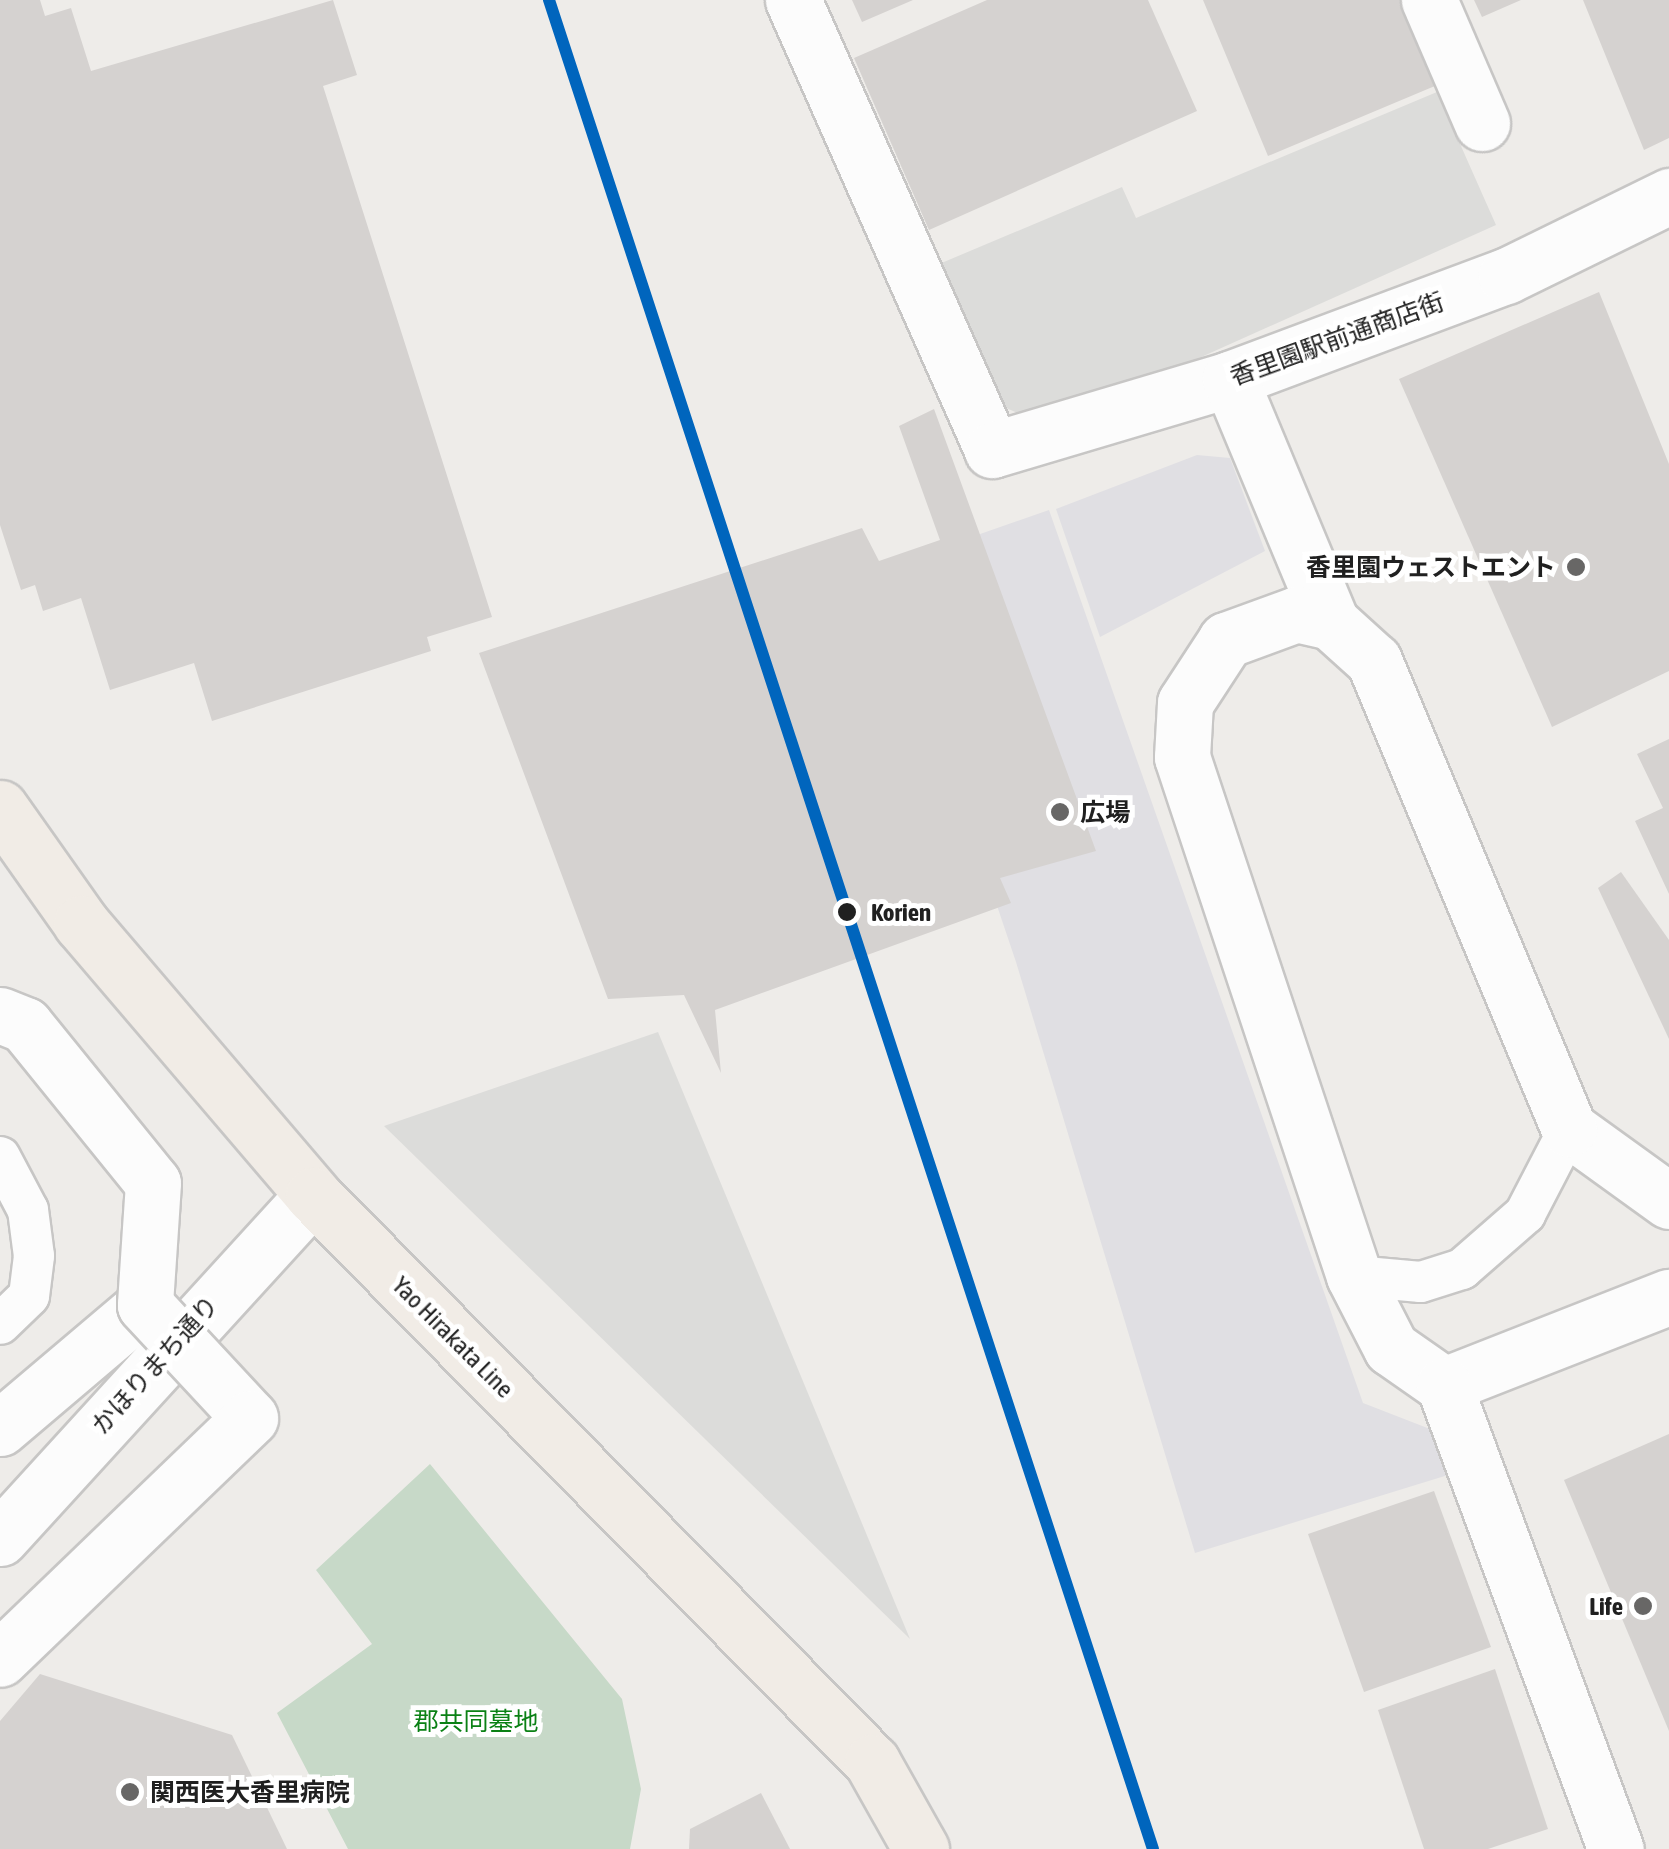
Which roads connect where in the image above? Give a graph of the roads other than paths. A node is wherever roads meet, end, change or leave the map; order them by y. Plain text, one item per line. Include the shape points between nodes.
1 (793, 0) edge
2 (1429, 0) edge
3 (1482, 123) dead end
4 (1669, 196) edge
5 (1230, 379) junction
6 (1331, 622) junction
7 (0, 808) edge
8 (0, 1015) edge
9 (1568, 1129) junction
10 (0, 1156) edge
11 (313, 1195) junction
12 (1669, 1202) edge
13 (1354, 1276) junction
14 (1669, 1297) edge
15 (145, 1305) junction
16 (0, 1324) edge
17 (1444, 1384) junction
18 (0, 1428) edge
19 (0, 1538) edge
20 (0, 1659) edge
21 (921, 1849) edge
22 (1616, 1849) edge

1 - 5 street, 香里園駅前通商店街 via 992,450
2 - 3 street
4 - 5 street, 香里園駅前通商店街 via 1506,276
5 - 6 street
6 - 9 street via 1387,684
6 - 13 street via 1297,614 1226,640 1185,703 1182,757
7 - 11 main road, Yao Hirakata Line via 81,923
8 - 15 street, bridge via 26,1025 153,1183
9 - 12 street
9 - 13 lane via 1526,1214 1462,1269 1421,1282
10 - 16 lane via 28,1210 34,1256 29,1296
11 - 19 street, かほりまち通り
11 - 21 main road, Yao Hirakata Line via 872,1762
13 - 17 street via 1391,1348
14 - 17 street
15 - 18 street
15 - 20 street, bridge via 250,1418
17 - 22 street

